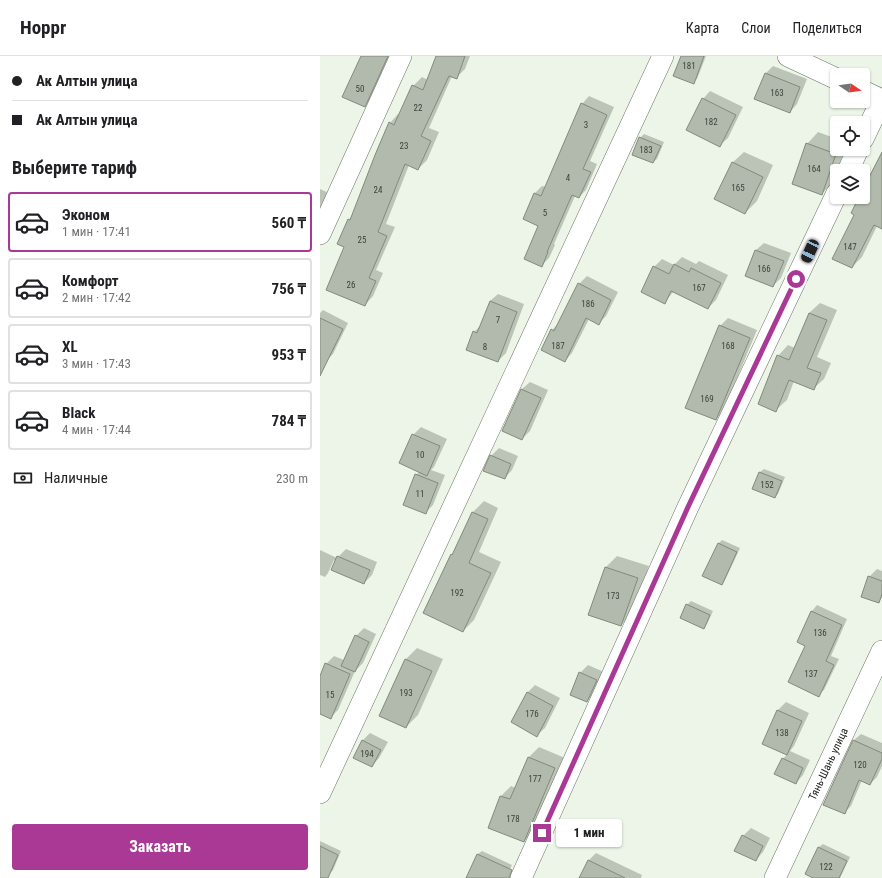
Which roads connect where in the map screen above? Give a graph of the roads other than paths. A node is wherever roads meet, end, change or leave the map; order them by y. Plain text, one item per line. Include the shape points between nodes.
1 (400, 56) edge
2 (663, 56) edge
3 (788, 56) edge
4 (830, 76) edge
5 (870, 94) edge
6 (882, 99) edge
7 (870, 124) edge
8 (832, 204) edge
9 (320, 234) edge
10 (882, 651) edge
11 (320, 793) edge
12 (521, 878) edge
13 (775, 878) edge

1 - 9 street
2 - 11 street
3 - 4 street
5 - 6 street
6 - 7 street
8 - 12 street via 688,507
10 - 13 street, Тянь-Шань улица

